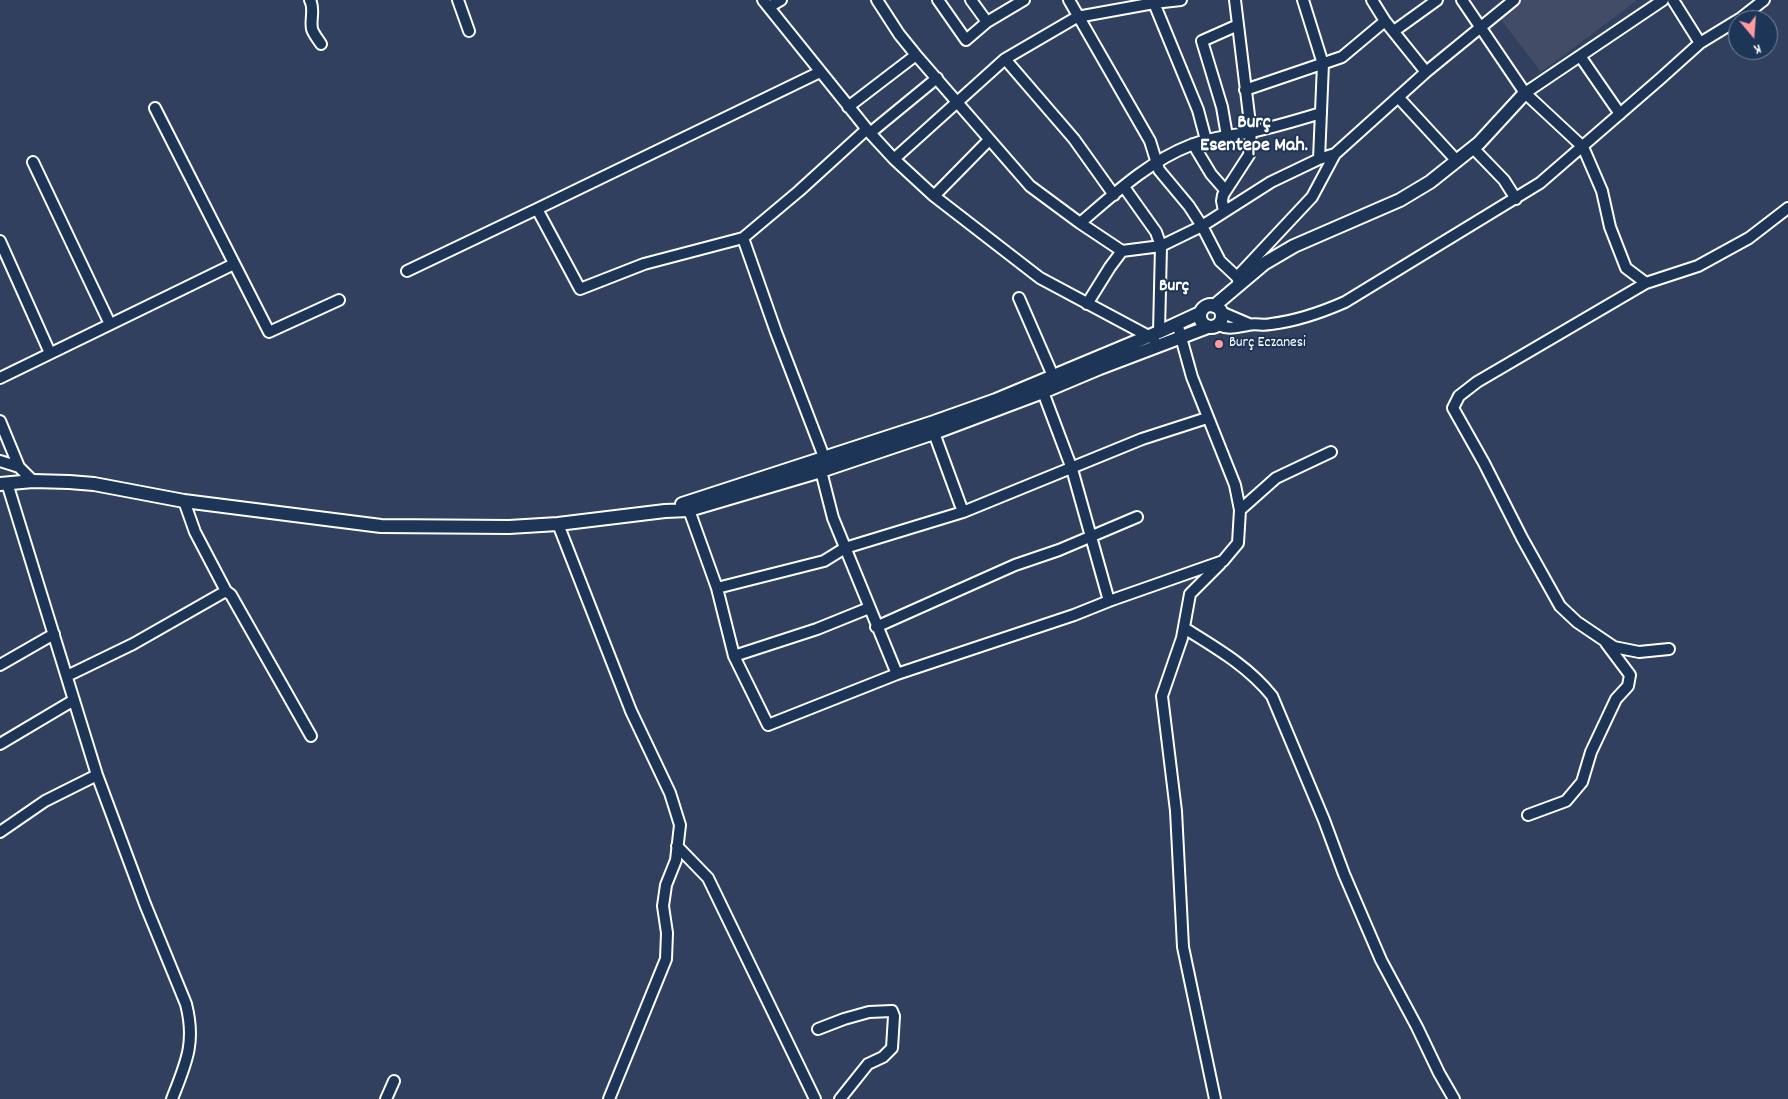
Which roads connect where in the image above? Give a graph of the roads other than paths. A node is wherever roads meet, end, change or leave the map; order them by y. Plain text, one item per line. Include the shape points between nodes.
1 (310, 0) edge
2 (458, 0) edge
3 (781, 0) edge
4 (877, 0) edge
5 (938, 0) edge
6 (971, 0) edge
7 (1024, 0) edge
8 (1069, 0) edge
9 (1181, 0) edge
10 (1235, 0) edge
11 (1303, 0) edge
12 (1372, 0) edge
13 (1437, 0) edge
14 (1462, 0) edge
15 (1514, 0) edge
16 (1646, 0) edge
17 (1673, 0) edge
18 (1764, 0) edge
19 (1154, 3) junction
20 (1659, 3) edge
21 (766, 4) edge
22 (1077, 17) junction
23 (1385, 21) junction
24 (987, 22) junction
25 (1238, 25) junction
26 (1480, 28) junction
27 (469, 31) dead end
28 (1394, 31) junction
29 (1700, 43) junction
30 (321, 44) dead end
31 (916, 55) junction
32 (1580, 56) junction
33 (1005, 59) junction
34 (1323, 64) junction
35 (820, 72) junction
36 (1426, 72) junction
37 (937, 78) junction
38 (1245, 90) junction
39 (1525, 93) junction
40 (1398, 97) junction
41 (958, 103) junction
42 (848, 107) junction
43 (155, 108) dead end
44 (1321, 113) junction
45 (1620, 114) junction
46 (868, 131) junction
47 (1251, 132) junction
48 (1227, 136) junction
49 (989, 140) junction
50 (1206, 140) junction
51 (1193, 144) junction
52 (1583, 147) junction
53 (1473, 148) junction
54 (1335, 154) junction
55 (894, 159) junction
56 (1319, 159) junction
57 (1457, 161) junction
58 (32, 162) dead end
59 (1157, 162) junction
60 (1124, 187) junction
61 (1226, 190) junction
62 (1114, 195) junction
63 (934, 196) junction
64 (1516, 198) junction
65 (537, 208) junction
66 (1788, 208) edge
67 (1224, 211) junction
68 (1080, 223) junction
69 (1202, 226) junction
70 (742, 238) junction
71 (0, 241) edge
72 (1161, 246) junction
73 (1122, 251) junction
74 (234, 264) junction
75 (406, 271) dead end
76 (1238, 280) junction
77 (1646, 283) junction
78 (1019, 298) dead end
79 (339, 300) dead end
80 (1087, 304) junction
81 (1215, 318) junction
82 (1177, 323) junction
83 (110, 324) junction
84 (1157, 337) junction
85 (1182, 337) junction
86 (50, 353) junction
87 (1053, 376) junction
88 (0, 378) edge
89 (1043, 392) junction
90 (1207, 418) junction
91 (0, 421) edge
92 (934, 433) junction
93 (1331, 452) dead end
94 (833, 459) junction
95 (0, 461) edge
96 (19, 467) junction
97 (1072, 469) junction
98 (821, 471) junction
99 (33, 481) junction
100 (4, 484) edge
101 (184, 501) junction
102 (689, 510) junction
103 (1240, 510) junction
104 (665, 511) junction
105 (963, 512) junction
106 (1137, 516) dead end
107 (558, 524) junction
108 (1090, 536) junction
109 (845, 548) junction
110 (1223, 561) junction
111 (1176, 578) junction
112 (1198, 585) junction
113 (717, 588) junction
114 (226, 591) junction
115 (1109, 601) junction
116 (869, 608) junction
117 (876, 627) junction
118 (1184, 628) junction
119 (54, 634) junction
120 (1604, 640) junction
121 (1669, 649) dead end
122 (734, 656) junction
123 (0, 665) edge
124 (897, 674) junction
125 (67, 676) junction
126 (74, 700) junction
127 (312, 736) dead end
128 (0, 744) edge
129 (98, 775) junction
130 (1528, 814) dead end
131 (0, 832) edge
132 (677, 846) junction
133 (818, 1029) dead end
134 (394, 1081) dead end
135 (172, 1099) edge
136 (386, 1099) edge
137 (609, 1099) edge
138 (815, 1099) edge
139 (840, 1099) edge
140 (1215, 1099) edge
141 (1454, 1099) edge

1 - 30 street via 312,32
2 - 27 street
3 - 21 street
4 - 31 street
5 - 24 street via 966,40
6 - 24 street
7 - 24 street
8 - 22 street
9 - 19 street
10 - 25 street
11 - 34 street
12 - 23 street
13 - 28 street
14 - 26 street
15 - 26 street
16 - 20 street
17 - 29 street
18 - 29 street
19 - 22 street
19 - 50 street via 1198,110
20 - 32 street
21 - 35 street
22 - 33 street
22 - 59 street via 1150,141
23 - 28 street
23 - 34 street via 1342,57
25 - 38 street
25 - 48 street via 1202,41 1222,107
26 - 36 street
26 - 39 street
28 - 36 street
29 - 45 street
31 - 37 street
31 - 42 street
32 - 39 street
32 - 45 street
33 - 41 street
33 - 62 street via 1074,139
34 - 38 street
34 - 44 street
35 - 42 street
35 - 65 street
36 - 40 street
37 - 41 street
37 - 46 street
38 - 47 street
39 - 52 street
39 - 53 main road
40 - 54 street
40 - 57 street
41 - 49 street
41 - 55 street
42 - 46 street
43 - 74 street
44 - 47 street
44 - 56 street
45 - 52 street
46 - 55 street
46 - 70 street
47 - 48 street
47 - 61 street via 1248,156
48 - 50 street
49 - 63 street
49 - 68 street via 1030,186
50 - 51 street
51 - 59 street
51 - 61 street via 1211,174
52 - 64 street via 1540,183
52 - 77 street via 1602,191 1610,227 1626,268
53 - 57 main road
53 - 64 street via 1504,180
54 - 56 street
54 - 76 street via 1312,196
55 - 63 street
56 - 67 street via 1271,182
57 - 76 main road via 1400,200 1294,246
58 - 83 street
59 - 60 street
59 - 69 street via 1159,170
60 - 62 street
60 - 72 street via 1156,232
61 - 67 street via 1222,201
62 - 68 street
63 - 80 street via 1040,278
64 - 81 street via 1345,302 1321,313 1265,325
65 - 70 street via 580,289 644,264
65 - 75 street
66 - 77 street via 1749,238 1698,266
67 - 69 street
68 - 73 street
69 - 72 street
69 - 76 street via 1220,261
70 - 94 street via 776,332
71 - 86 street
72 - 73 street
72 - 84 street
73 - 80 street
74 - 79 street via 269,332
74 - 83 street
76 - 81 main road
77 - 120 street via 1477,382 1459,396 1453,408 1560,606
78 - 87 street
80 - 84 street
81 - 82 main road via 1204,308
81 - 85 main road
82 - 84 main road
82 - 85 street
83 - 86 street
84 - 85 main road
84 - 87 main road
84 - 89 main road
85 - 90 street
86 - 88 street
87 - 94 main road
89 - 92 main road
89 - 97 street
90 - 97 street via 1142,439
90 - 103 street via 1234,485
91 - 96 street
92 - 94 main road
92 - 105 street
93 - 103 street via 1276,478
94 - 98 main road
94 - 104 main road via 685,502
95 - 96 street
96 - 99 street
97 - 105 street
97 - 108 street
98 - 102 main road
98 - 109 street via 833,518
99 - 100 main road
99 - 101 main road via 94,484
100 - 119 street
101 - 107 main road via 381,526
101 - 114 street via 195,532
102 - 104 main road
102 - 113 street
103 - 110 street via 1238,543
104 - 107 main road
105 - 109 street
106 - 108 street
107 - 132 street via 631,711 670,793 680,825
108 - 115 street
108 - 117 street via 1015,565
109 - 113 street via 824,561
109 - 116 street
110 - 111 street
110 - 112 street
111 - 112 street
111 - 115 street
112 - 118 street via 1190,594
113 - 122 street
114 - 125 street via 134,644
114 - 127 street
115 - 124 street
116 - 117 street
116 - 122 street
117 - 124 street
118 - 140 street via 1162,696 1176,811 1183,947
118 - 141 street via 1238,662 1272,696 1381,960
119 - 123 street
119 - 125 street
120 - 121 street via 1614,647 1639,652
120 - 130 street via 1630,675 1628,686 1616,699 1591,752 1582,782 1566,801
122 - 124 street via 768,724
125 - 126 street
126 - 128 street
126 - 129 street
129 - 131 street via 38,805
129 - 135 street via 190,1021 190,1048
132 - 137 street via 663,906 666,958
132 - 138 street via 708,878
133 - 139 street via 869,1012 892,1011 894,1016 892,1048 868,1064
134 - 136 street

